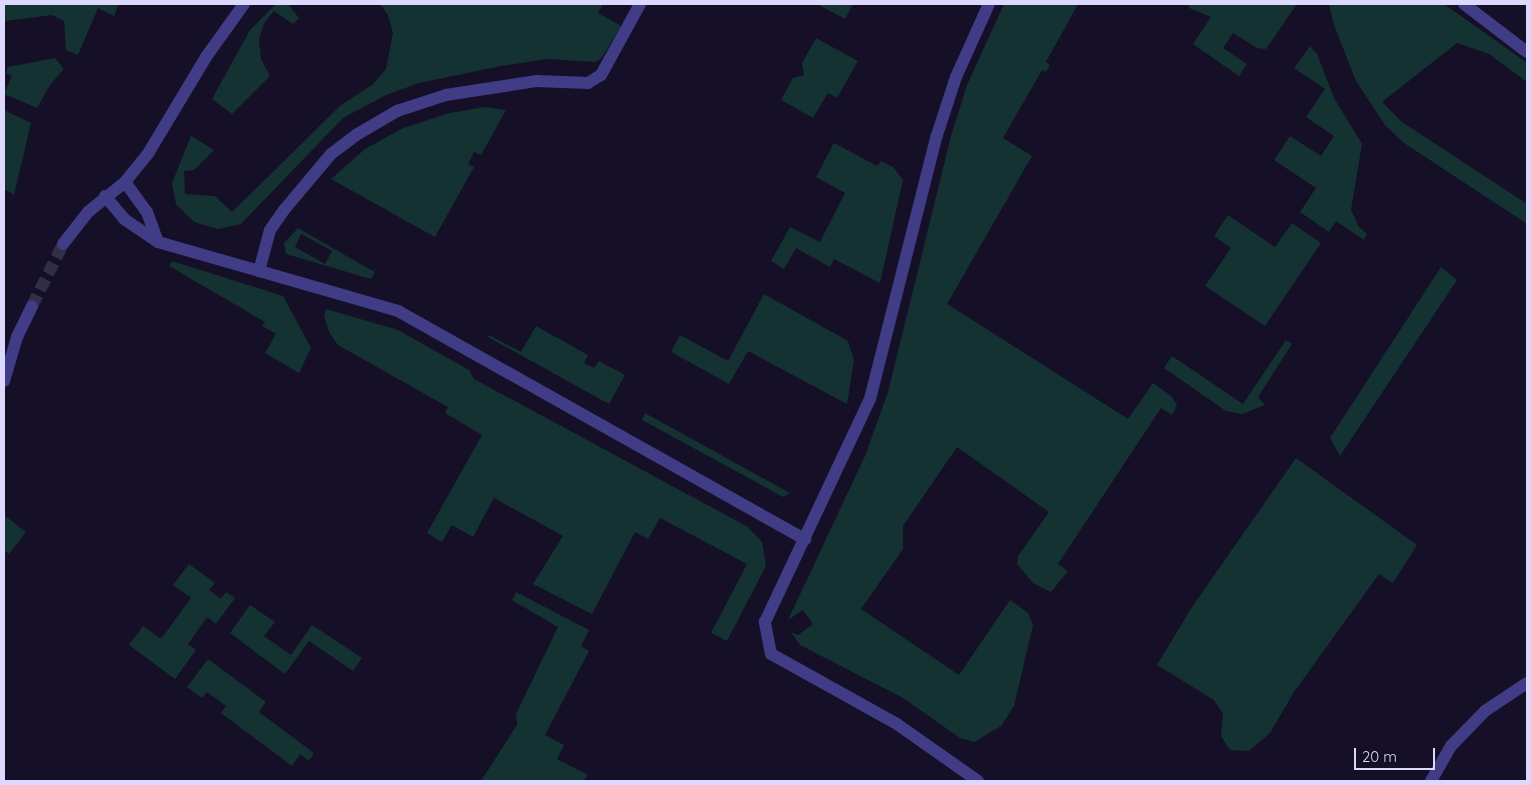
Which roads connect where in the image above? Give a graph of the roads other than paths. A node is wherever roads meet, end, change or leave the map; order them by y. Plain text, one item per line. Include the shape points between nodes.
1 (244, 4) edge
2 (640, 4) edge
3 (989, 4) edge
4 (1464, 4) edge
5 (1527, 52) edge
6 (125, 182) junction
7 (106, 196) junction
8 (158, 242) junction
9 (63, 244) tunnel mouth
10 (259, 271) junction
11 (32, 306) tunnel mouth
12 (4, 381) edge
13 (805, 539) junction
14 (1527, 683) edge
15 (978, 781) edge
16 (1431, 781) edge

1 - 6 street via 206,57 149,152
2 - 10 street via 601,75 588,83 536,81 446,95 397,111 356,135 331,154 284,210 270,230
3 - 13 street via 956,77 937,135 870,399
4 - 5 street
6 - 7 street
6 - 8 street via 147,212
7 - 8 street via 124,219
7 - 9 street
8 - 10 street
10 - 13 street via 398,311
11 - 12 street via 17,338
13 - 15 street via 765,622 771,654 896,724
14 - 16 street via 1485,711 1451,746

